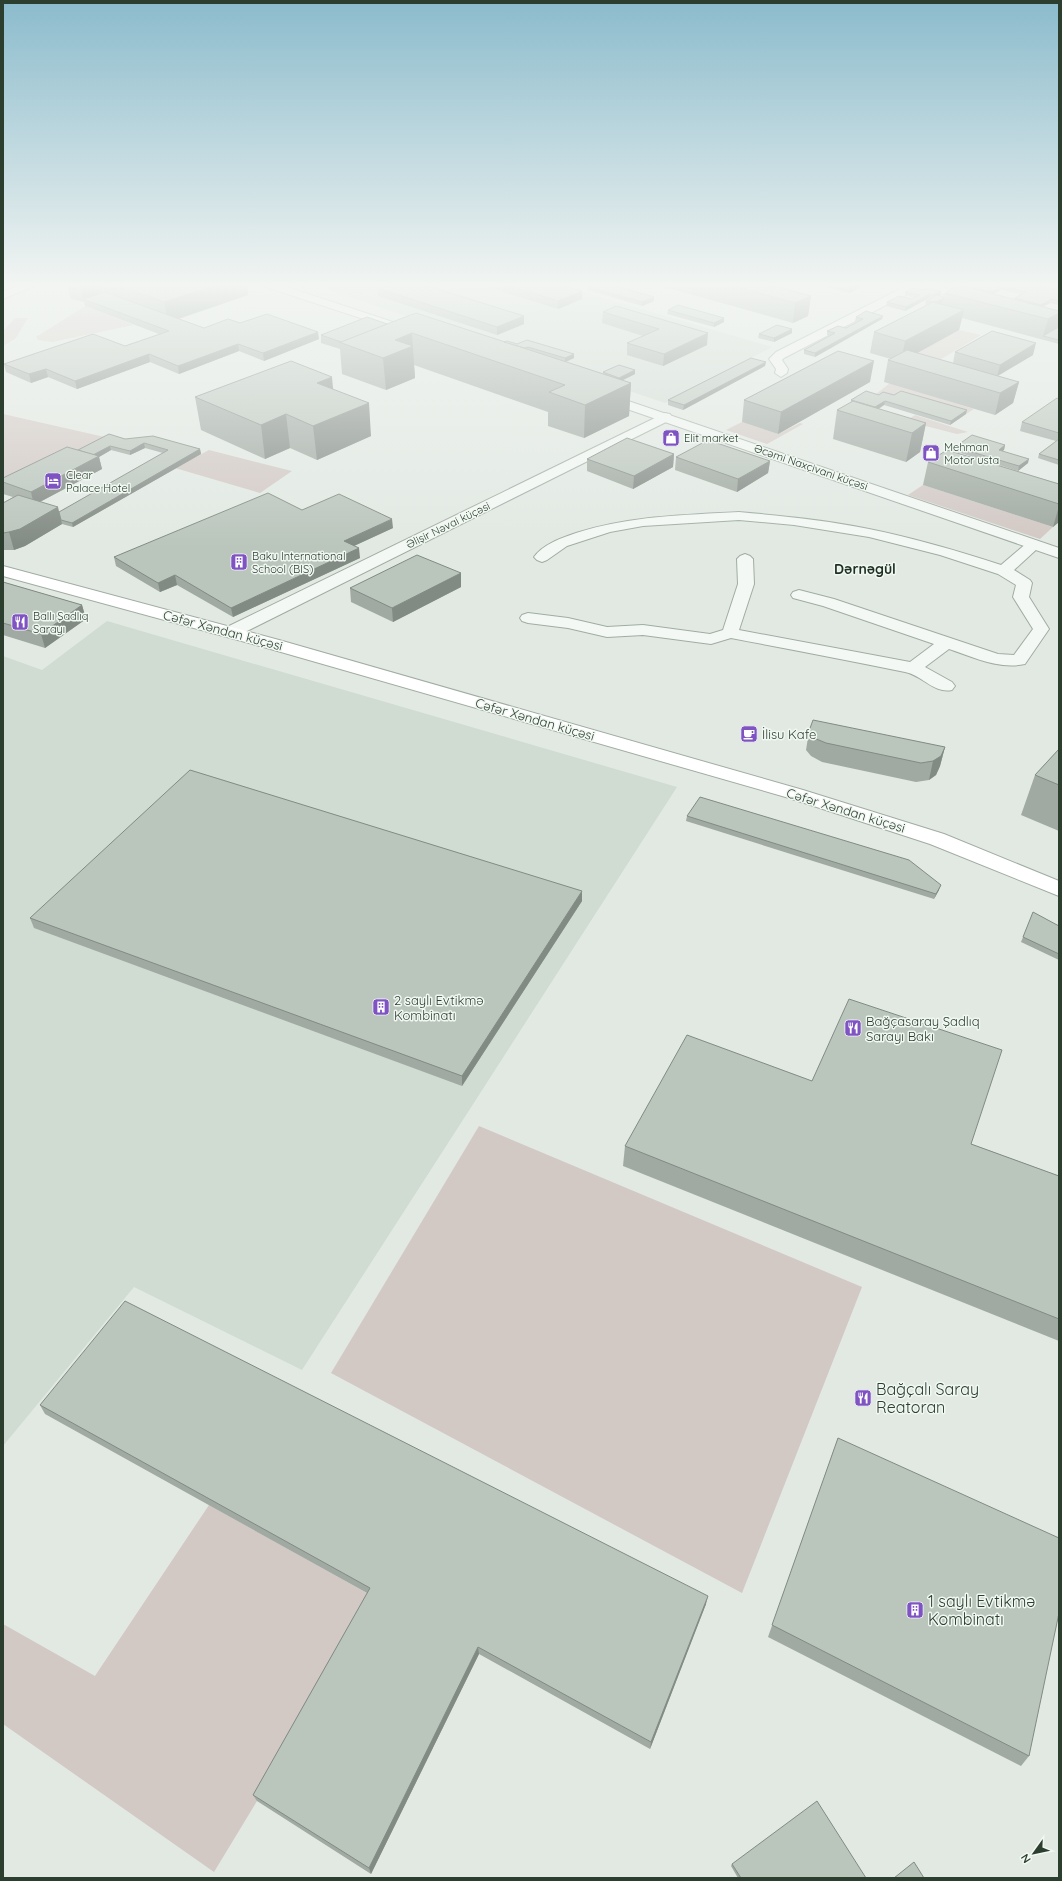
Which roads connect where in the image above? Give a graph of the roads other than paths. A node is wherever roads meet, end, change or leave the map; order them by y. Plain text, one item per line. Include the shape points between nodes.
1 (592, 393) edge
2 (665, 417) junction
3 (1033, 545) junction
4 (1059, 553) edge
5 (542, 557) dead end
6 (745, 559) dead end
7 (3, 571) edge
8 (1004, 572) junction
9 (799, 595) dead end
10 (528, 618) dead end
11 (231, 632) junction
12 (730, 633) junction
13 (947, 642) junction
14 (913, 668) junction
15 (946, 686) dead end
16 (1059, 890) edge

1 - 2 street, Əcəmi Naxçivani küçəsi
2 - 3 street, Əcəmi Naxçivani küçəsi
2 - 11 street, Əlişir Nəvai küçəsi
3 - 4 street, Əcəmi Naxçivani küçəsi
3 - 8 street
5 - 8 street via 562,543 607,528 643,522 739,516 794,520 868,533 945,552
6 - 12 street via 746,584
7 - 11 main road, Cəfər Xəndan küçəsi
8 - 13 street via 1024,583 1021,597 1041,629 1019,660 996,660
9 - 13 street via 828,602
10 - 12 street via 568,623 607,632 642,630 711,639
11 - 16 main road, Cəfər Xəndan küçəsi via 894,824 937,839
12 - 14 street
13 - 14 street
14 - 15 street

